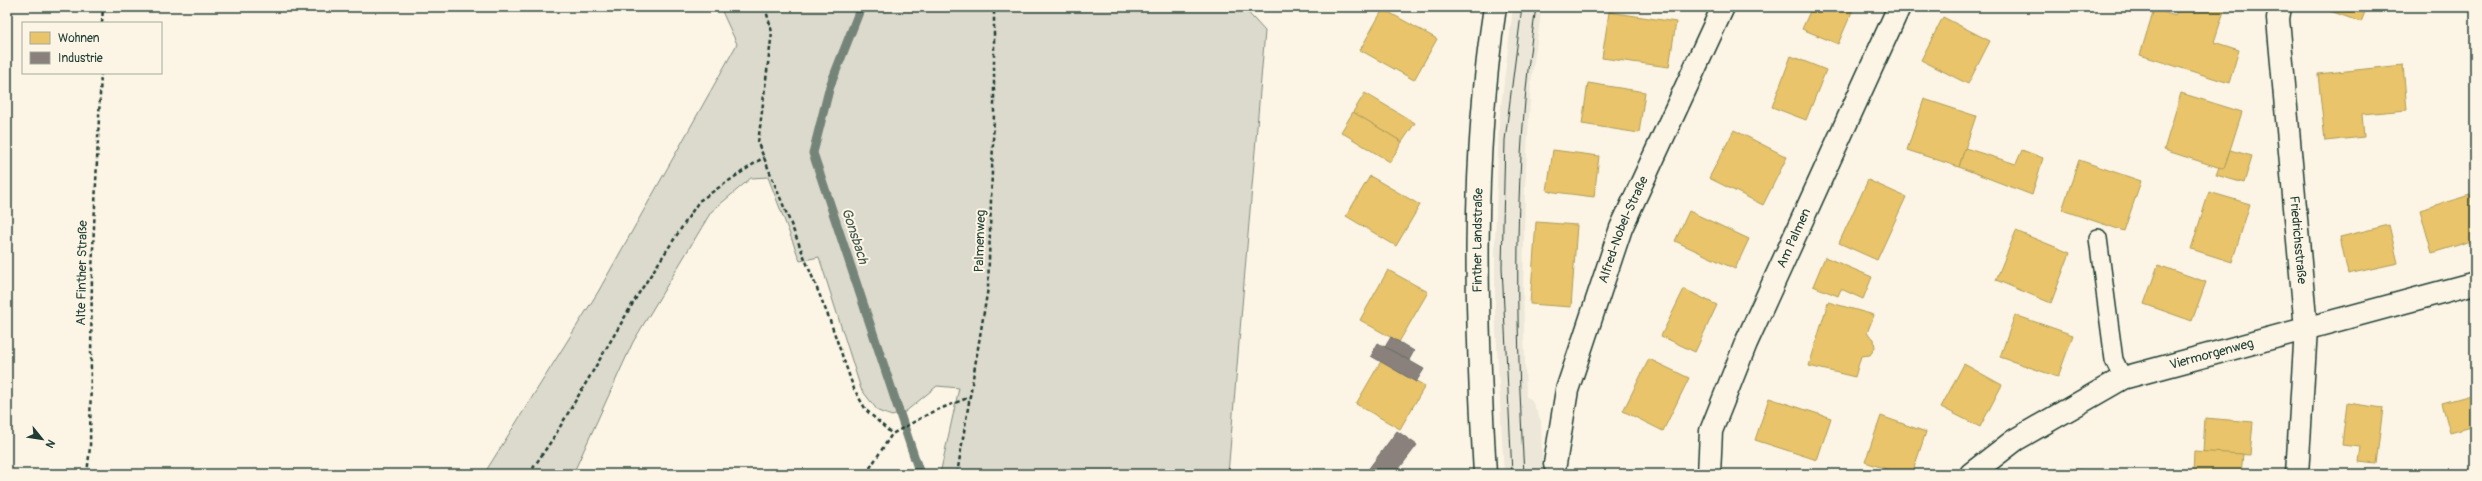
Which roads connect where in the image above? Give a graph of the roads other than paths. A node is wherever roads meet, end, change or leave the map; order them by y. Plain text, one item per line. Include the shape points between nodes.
1 (1495, 7) edge
2 (1723, 7) edge
3 (1899, 7) edge
4 (2280, 7) edge
5 (2098, 238) dead end
6 (2475, 283) edge
7 (2306, 329) junction
8 (2123, 378) junction
9 (1554, 469) edge
10 (1485, 474) edge
11 (1709, 474) edge
12 (1971, 474) edge
13 (2297, 474) edge

1 - 10 street, Finther Landstraße via 1481,121 1476,239 1479,371
2 - 9 street, Alfred-Nobel-Straße via 1621,228 1567,390
3 - 11 street, Am Palmen via 1746,343 1711,431
4 - 7 street, Friedrichsstraße via 2278,19
5 - 8 lane via 2114,360
6 - 7 street, Viermorgenweg
7 - 8 street, Viermorgenweg
7 - 13 street, Friedrichsstraße
8 - 12 street, Viermorgenweg via 2015,440

